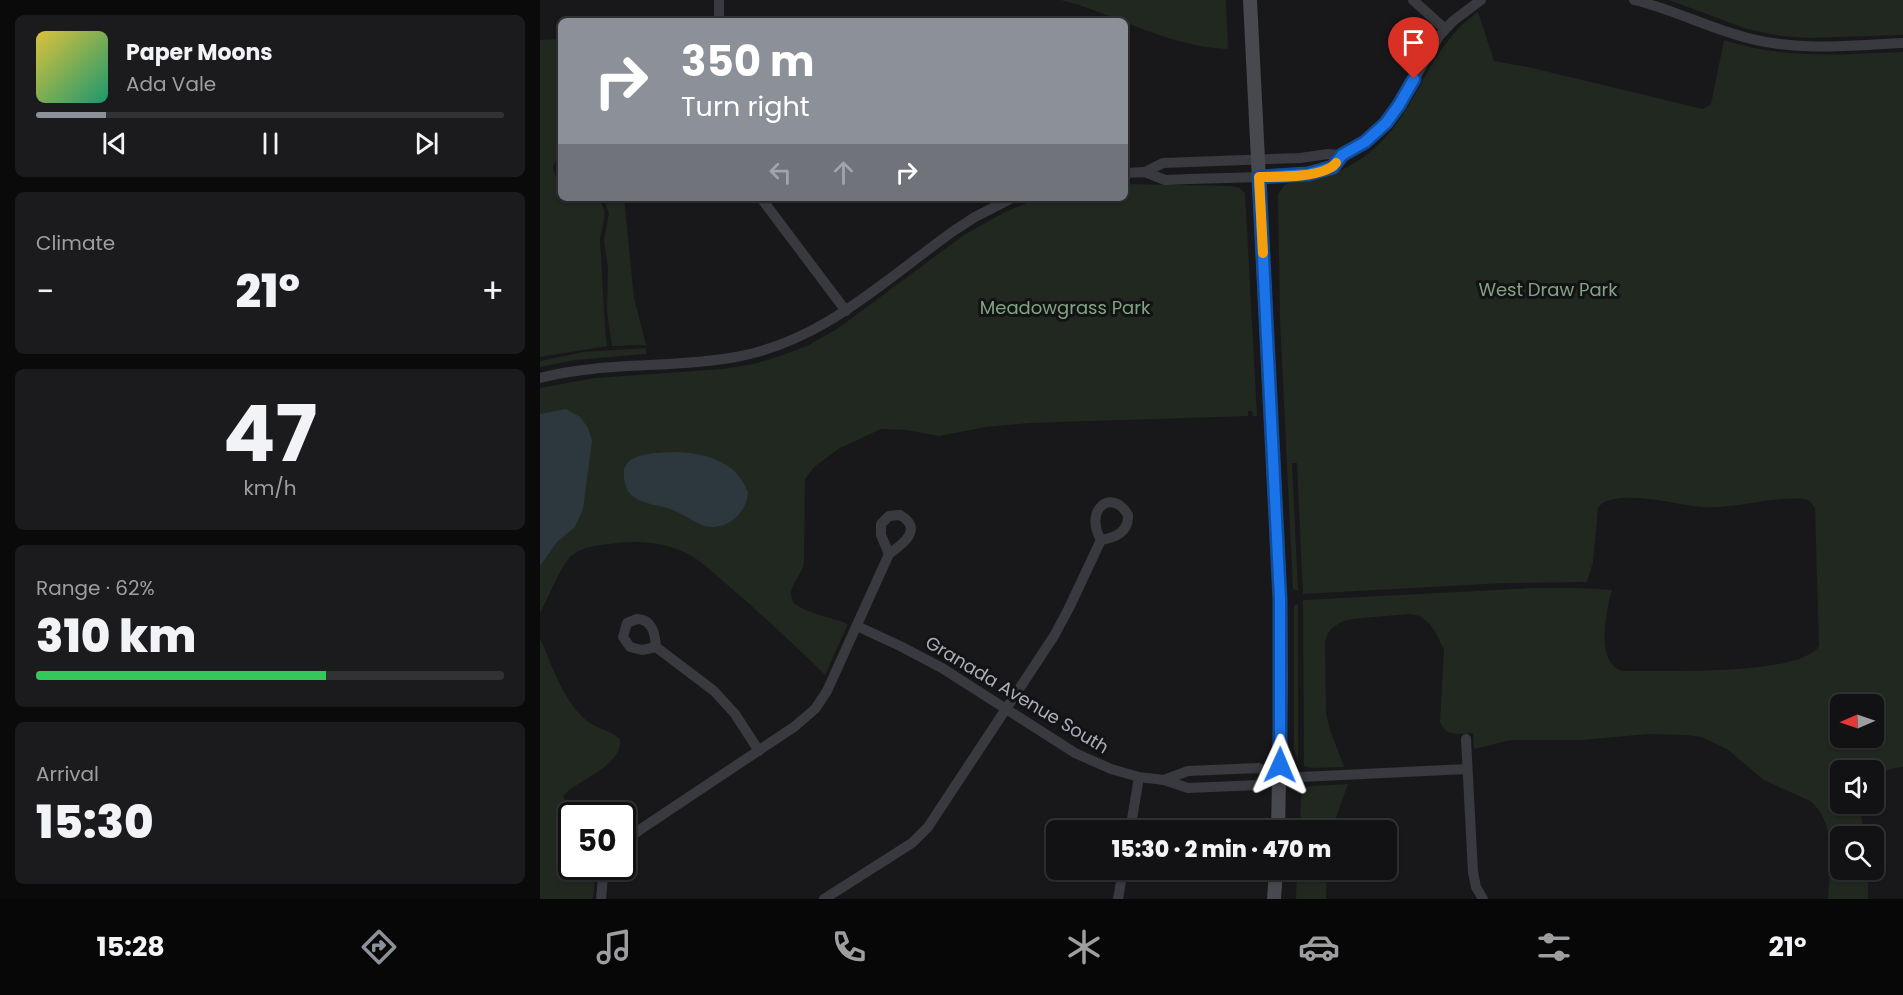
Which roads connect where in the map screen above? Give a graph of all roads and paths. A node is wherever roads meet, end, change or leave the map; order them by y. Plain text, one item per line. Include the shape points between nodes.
1 (719, 0) edge
2 (1250, 0) edge
3 (1413, 0) edge
4 (1481, 0) edge
5 (1634, 0) edge
6 (719, 18) edge
7 (1445, 29) junction
8 (1903, 43) edge
9 (1342, 155) junction
10 (1258, 159) junction
11 (1145, 172) junction
12 (1128, 173) edge
13 (1259, 177) junction
14 (763, 201) edge
15 (1006, 201) edge
16 (846, 311) junction
17 (540, 378) edge
18 (1101, 540) dead end
19 (890, 554) dead end
20 (857, 626) junction
21 (656, 647) dead end
22 (1006, 708) junction
23 (1466, 739) dead end
24 (759, 751) junction
25 (1467, 769) junction
26 (1139, 777) junction
27 (1280, 778) junction
28 (1164, 780) junction
29 (1132, 820) edge
30 (1278, 820) edge
31 (636, 833) edge
32 (603, 880) edge
33 (1121, 880) edge
34 (1275, 880) edge
35 (601, 899) edge
36 (824, 899) edge
37 (1118, 899) edge
38 (1274, 899) edge
39 (1483, 899) edge

1 - 6 street
2 - 10 main road
3 - 7 street
4 - 7 street
5 - 8 street via 1743,37 1776,44 1811,47
7 - 9 street via 1386,123 1365,142
9 - 10 street
9 - 13 street via 1333,167 1318,172
10 - 11 street via 1163,163
10 - 13 main road
11 - 12 street
11 - 13 street via 1165,180
13 - 27 main road via 1280,599
14 - 16 street
15 - 16 street via 955,230
16 - 17 street via 798,338 741,356 589,369
18 - 22 street via 1062,621
19 - 20 street
20 - 22 street, Granada Avenue South via 933,663
20 - 24 street via 815,709
21 - 24 street via 714,691
22 - 26 street, Granada Avenue South via 1083,757
22 - 36 street via 922,834
23 - 25 street
24 - 31 street
25 - 27 street, Granada Avenue South
25 - 39 street via 1473,872
26 - 28 street, Granada Avenue South
26 - 29 street
27 - 28 street, Granada Avenue South via 1259,785 1188,788
27 - 28 street, Granada Avenue South via 1259,768 1188,771
27 - 30 main road
32 - 35 street
33 - 37 street
34 - 38 main road

